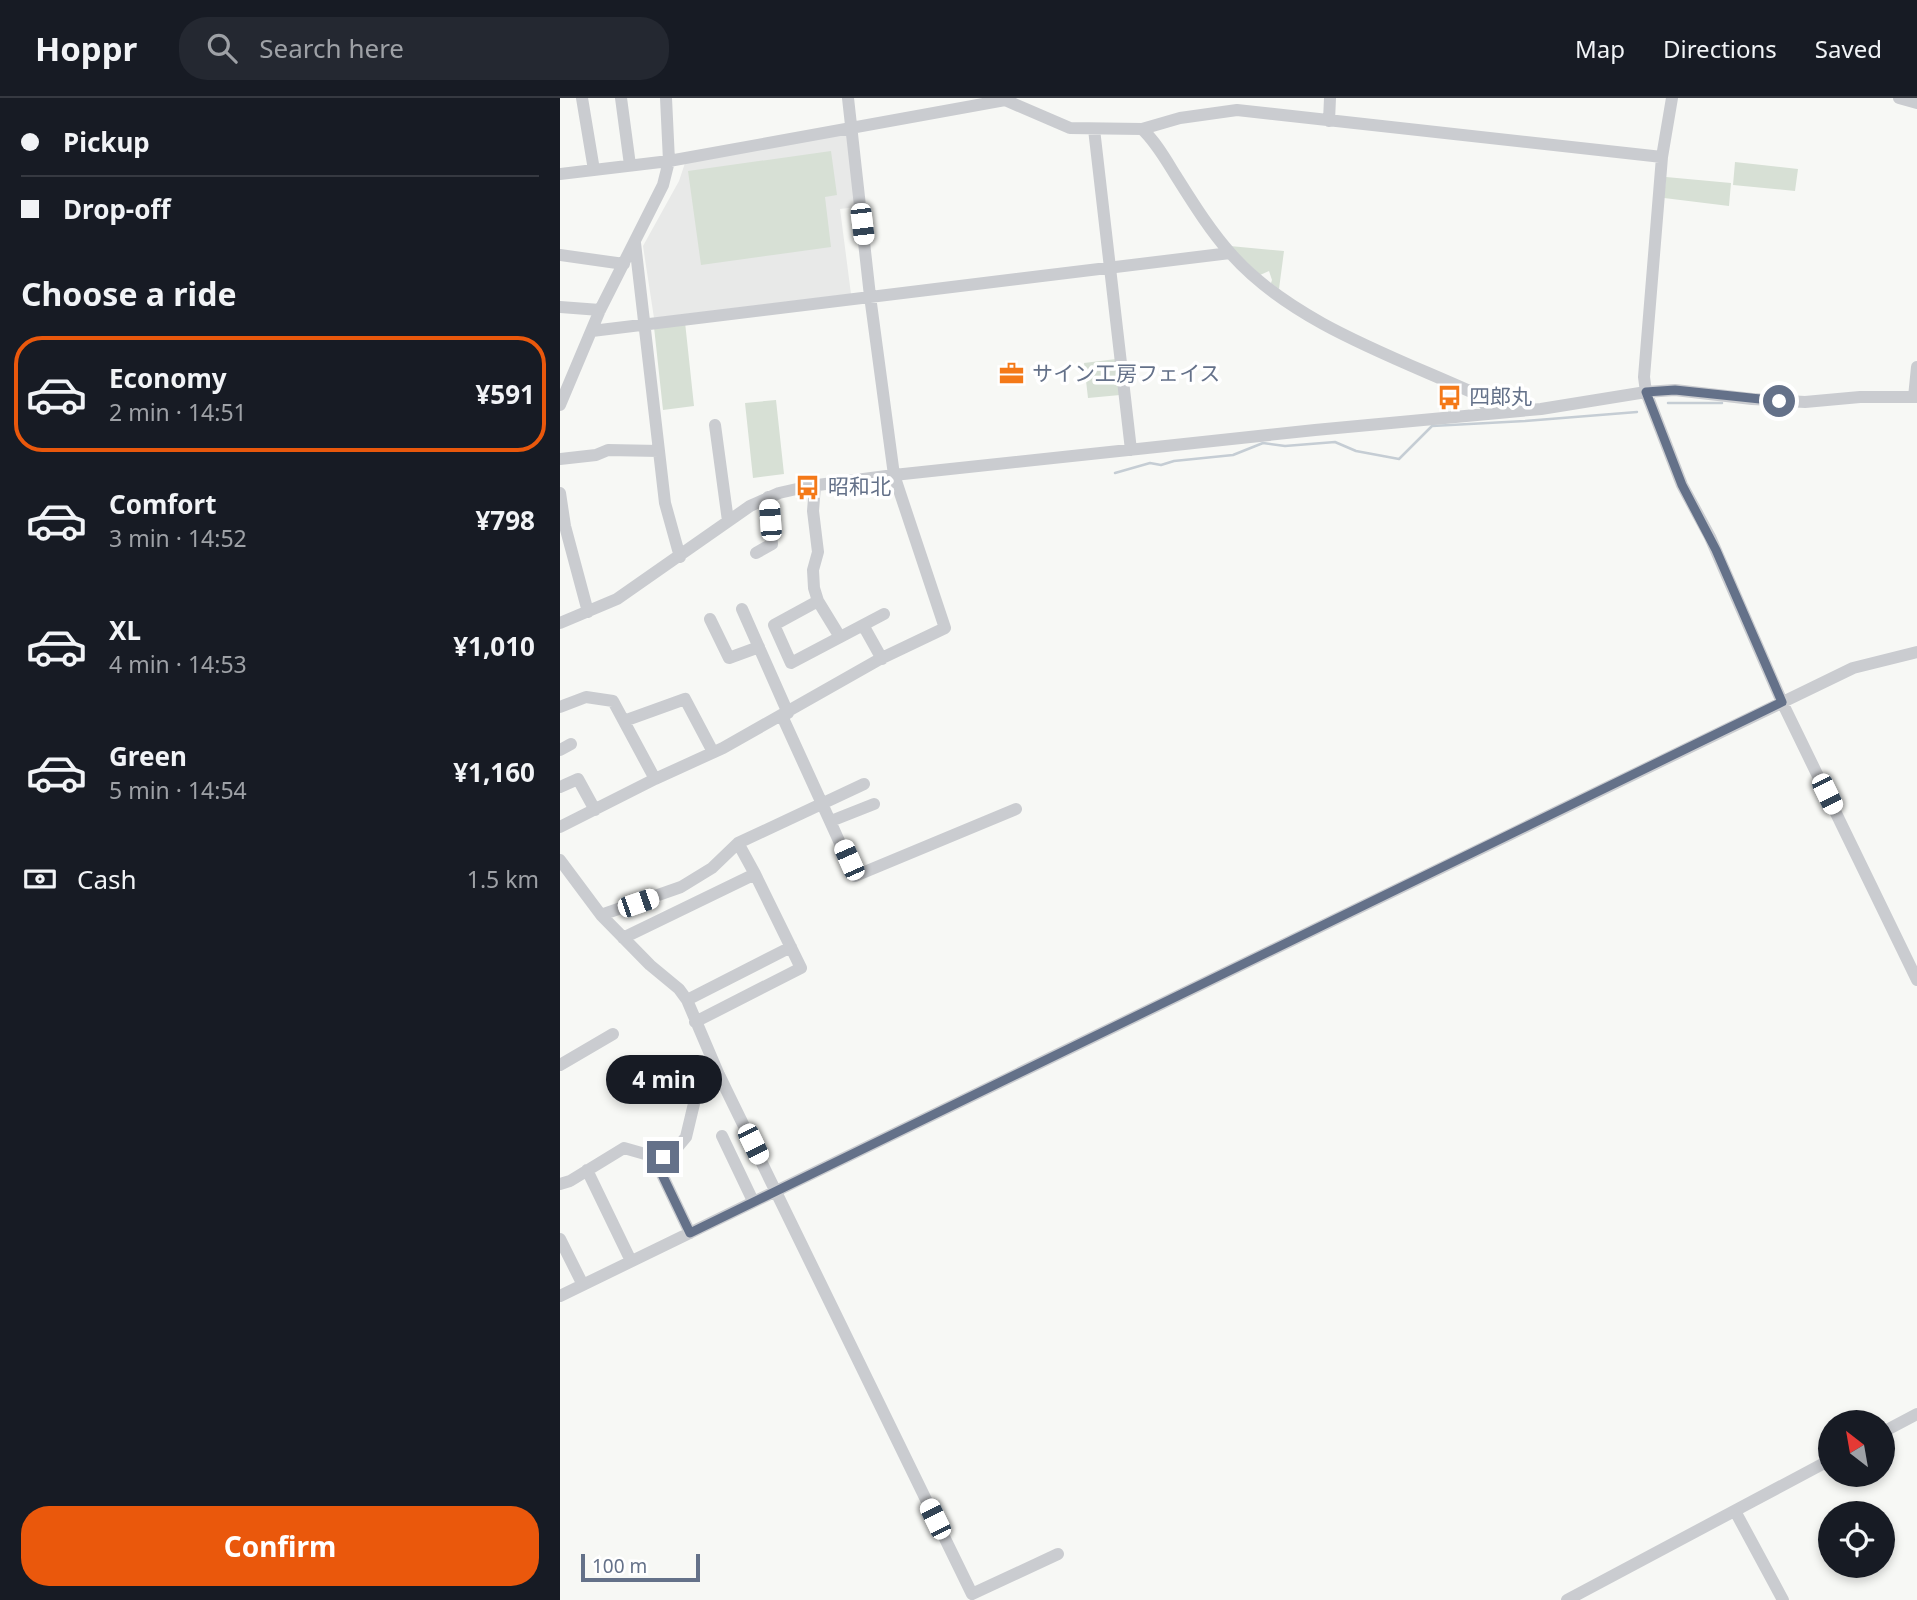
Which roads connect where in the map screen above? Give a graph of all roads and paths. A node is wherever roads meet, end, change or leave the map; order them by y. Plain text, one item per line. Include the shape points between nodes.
1 (582, 98) edge
2 (621, 98) edge
3 (666, 98) edge
4 (848, 98) edge
5 (1331, 98) edge
6 (1672, 98) edge
7 (1899, 98) edge
8 (1004, 99) edge
9 (1917, 103) edge
10 (1329, 121) junction
11 (851, 129) junction
12 (1142, 129) junction
13 (1094, 130) junction
14 (1662, 157) junction
15 (669, 161) junction
16 (630, 165) junction
17 (594, 170) junction
18 (560, 174) edge
19 (635, 243) junction
20 (1230, 253) junction
21 (560, 255) edge
22 (624, 264) junction
23 (1109, 268) junction
24 (870, 296) junction
25 (560, 307) edge
26 (600, 310) junction
27 (644, 324) junction
28 (592, 331) junction
29 (1917, 367) edge
30 (565, 383) edge
31 (1646, 392) junction
32 (1916, 397) edge
33 (560, 405) edge
34 (1487, 414) junction
35 (715, 425) dead end
36 (1130, 450) junction
37 (659, 451) junction
38 (560, 458) edge
39 (894, 475) junction
40 (815, 486) junction
41 (560, 493) edge
42 (768, 497) junction
43 (728, 521) junction
44 (756, 553) dead end
45 (680, 557) junction
46 (818, 601) junction
47 (743, 608) dead end
48 (588, 612) junction
49 (884, 614) dead end
50 (710, 619) dead end
51 (560, 623) edge
52 (863, 625) junction
53 (840, 638) junction
54 (759, 648) junction
55 (1917, 652) edge
56 (882, 659) junction
57 (1782, 702) junction
58 (560, 707) edge
59 (785, 715) junction
60 (624, 721) junction
61 (713, 752) junction
62 (655, 779) junction
63 (863, 784) dead end
64 (560, 787) edge
65 (822, 802) junction
66 (874, 804) dead end
67 (1016, 809) dead end
68 (595, 810) junction
69 (831, 821) junction
70 (560, 827) edge
71 (738, 843) junction
72 (560, 860) edge
73 (755, 874) junction
74 (601, 915) junction
75 (623, 938) junction
76 (791, 947) junction
77 (1917, 979) edge
78 (687, 1000) junction
79 (695, 1022) junction
80 (613, 1034) dead end
81 (560, 1065) edge
82 (719, 1075) junction
83 (722, 1136) dead end
84 (656, 1156) junction
85 (587, 1170) junction
86 (560, 1184) edge
87 (775, 1191) junction
88 (753, 1201) junction
89 (690, 1233) junction
90 (560, 1238) edge
91 (631, 1261) junction
92 (583, 1285) junction
93 (560, 1296) edge
94 (1917, 1414) edge
95 (1895, 1426) edge
96 (1818, 1466) edge
97 (1735, 1511) junction
98 (1058, 1554) dead end
99 (974, 1597) edge
100 (1567, 1600) edge
101 (1783, 1600) edge

1 - 17 street
2 - 16 street
3 - 15 street
4 - 11 street
5 - 10 street
6 - 14 street
7 - 9 street
8 - 11 street
8 - 13 street via 1070,128
10 - 12 street via 1237,110
10 - 14 street
11 - 15 street
11 - 24 street
12 - 13 street
12 - 20 street
13 - 23 street
14 - 31 street
15 - 16 street
15 - 19 street via 663,185
16 - 17 street
17 - 18 street
19 - 22 street
19 - 27 street
20 - 23 street
20 - 34 street via 1260,282 1308,315 1476,394
21 - 22 street
22 - 26 street
23 - 24 street
23 - 36 street
24 - 27 street
24 - 39 street
25 - 26 street
26 - 28 street
27 - 28 street
27 - 37 street
28 - 30 street
29 - 32 street
30 - 33 street
31 - 32 street via 1675,390 1805,402
31 - 34 street
31 - 57 street via 1682,485
34 - 36 street
35 - 43 street
36 - 39 street
37 - 38 street via 608,450
37 - 45 street via 665,503
39 - 40 street
39 - 56 street via 945,628
40 - 42 street
40 - 46 street via 818,552 813,569
41 - 48 street
42 - 43 street
42 - 44 street via 772,544
43 - 45 street
45 - 48 street via 617,599
46 - 53 street
46 - 53 street via 774,625 791,663
47 - 54 street
48 - 51 street
49 - 52 street
50 - 54 street via 729,658
52 - 53 street
52 - 56 street
54 - 59 street
55 - 57 street via 1853,668
56 - 59 street
57 - 77 street
57 - 87 street
58 - 60 street via 586,697 612,701
59 - 61 street
59 - 65 street
60 - 61 street via 685,699
60 - 62 street
61 - 62 street
62 - 68 street
63 - 65 street
64 - 68 street via 578,779
65 - 69 street
65 - 71 street
66 - 69 street
67 - 69 street via 856,876
68 - 70 street
71 - 73 street
71 - 74 street via 712,868 681,887
72 - 74 street
73 - 75 street
73 - 76 street
74 - 75 street
75 - 78 street
76 - 78 street
76 - 79 street via 801,968
78 - 79 street
79 - 82 street
80 - 81 street
82 - 84 street via 698,1091 686,1137 677,1150
82 - 87 street
83 - 88 street
84 - 85 street via 624,1148
84 - 89 street
85 - 86 street
85 - 91 street
87 - 88 street
87 - 99 street
88 - 89 street
89 - 91 street
90 - 92 street
91 - 92 street
92 - 93 street
94 - 95 street
96 - 97 street
97 - 100 street
97 - 101 street
98 - 99 street

